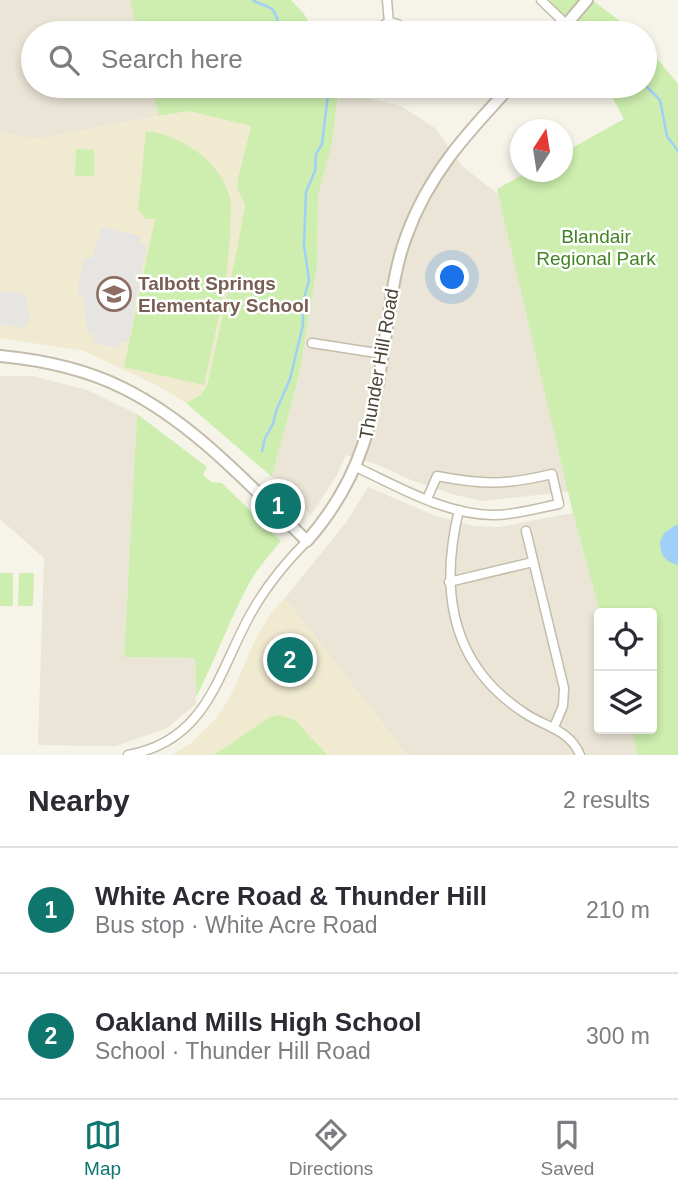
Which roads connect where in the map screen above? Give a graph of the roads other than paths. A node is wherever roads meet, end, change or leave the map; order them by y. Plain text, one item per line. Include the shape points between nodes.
1 (387, 0) edge
2 (541, 0) edge
3 (587, 0) edge
4 (389, 21) edge
5 (557, 21) edge
6 (570, 21) edge
7 (501, 98) edge
8 (312, 343) dead end
9 (383, 354) junction
10 (0, 356) edge
11 (356, 467) junction
12 (427, 499) junction
13 (459, 510) junction
14 (526, 531) dead end
15 (307, 541) junction
16 (533, 562) junction
17 (449, 582) junction
18 (554, 727) junction
19 (128, 755) edge
20 (580, 755) edge

1 - 4 street
2 - 5 street
3 - 6 street
7 - 9 street, Thunder Hill Road via 442,165 419,206 400,255
8 - 9 street
9 - 11 street, Thunder Hill Road via 369,430
10 - 15 street via 57,364 144,399 193,434
11 - 12 street
11 - 15 street, Thunder Hill Road
12 - 13 street
12 - 13 street via 436,476 501,484 552,474 559,504 495,515
13 - 17 street
14 - 16 street
15 - 19 street, Thunder Hill Road via 261,596 203,709 167,740
16 - 17 street
16 - 18 street via 564,688 563,706
17 - 18 street via 461,636 484,679 529,717
18 - 20 street via 575,744

